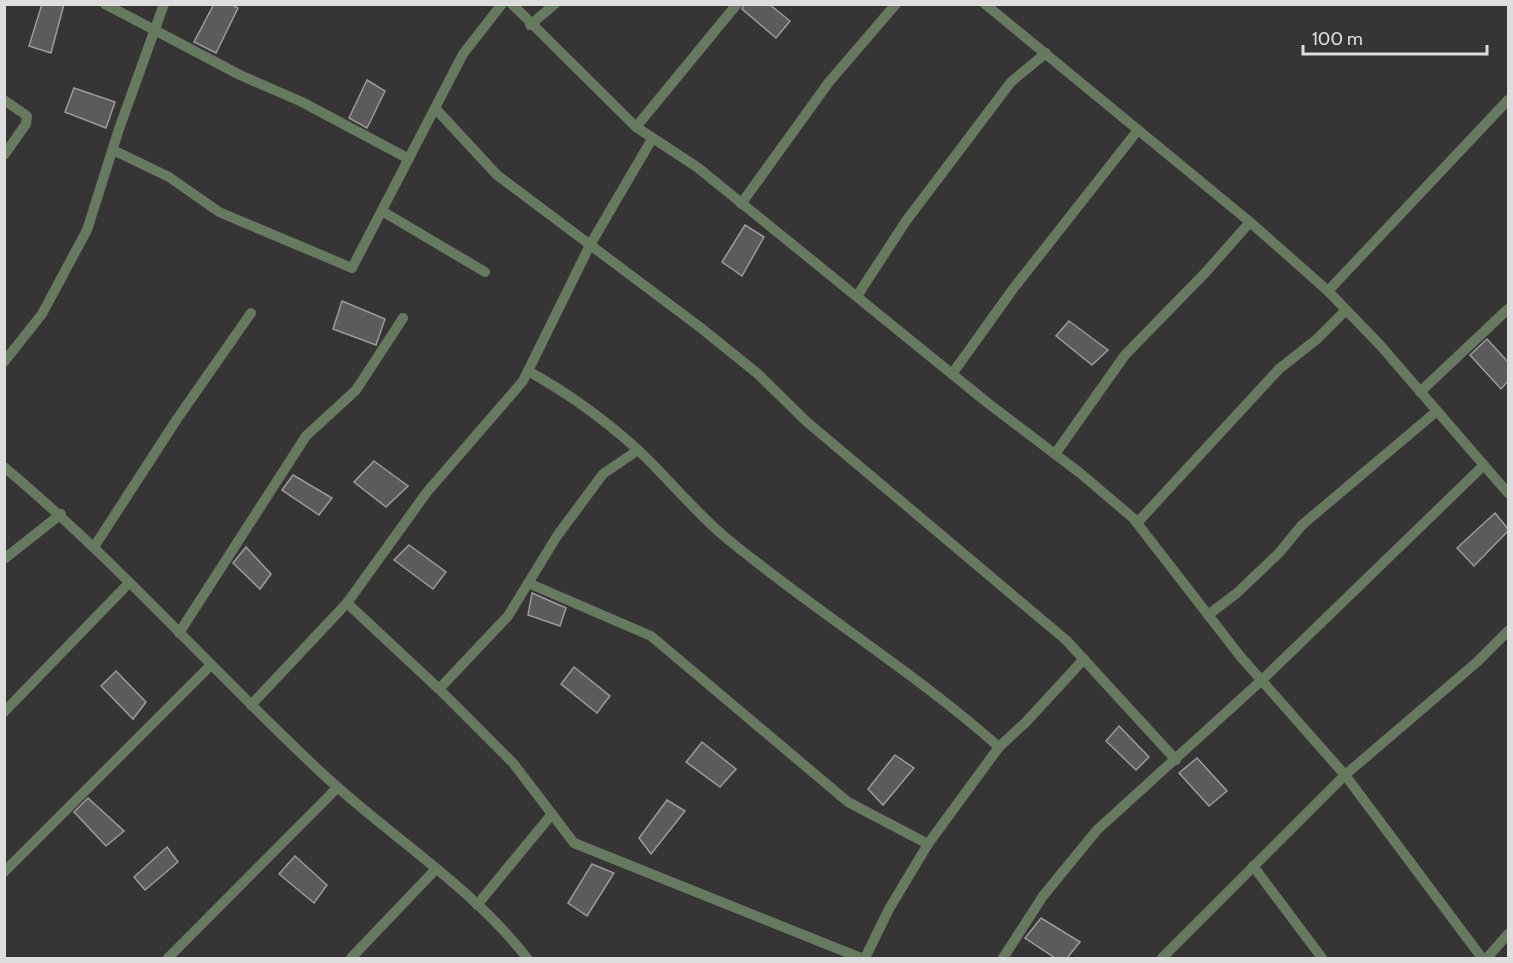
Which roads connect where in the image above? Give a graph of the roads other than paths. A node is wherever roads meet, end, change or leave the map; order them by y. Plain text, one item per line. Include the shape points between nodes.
1 (105, 4) edge
2 (164, 4) edge
3 (502, 4) edge
4 (512, 4) edge
5 (555, 4) edge
6 (737, 4) edge
7 (896, 4) edge
8 (985, 4) edge
9 (530, 26) junction
10 (155, 28) junction
11 (1046, 53) junction
12 (4, 100) edge
13 (1509, 100) edge
14 (435, 108) junction
15 (636, 127) junction
16 (1138, 130) junction
17 (652, 139) junction
18 (112, 150) junction
19 (4, 155) edge
20 (409, 159) junction
21 (741, 204) junction
22 (382, 211) junction
23 (1250, 222) junction
24 (590, 245) junction
25 (485, 272) dead end
26 (1328, 291) junction
27 (857, 297) junction
28 (1509, 309) edge
29 (1346, 310) junction
30 (251, 314) dead end
31 (403, 318) dead end
32 (4, 362) edge
33 (528, 371) junction
34 (952, 374) junction
35 (1420, 392) junction
36 (1437, 411) junction
37 (638, 450) junction
38 (1055, 454) junction
39 (1483, 466) junction
40 (4, 467) edge
41 (1509, 475) edge
42 (1498, 482) junction
43 (1509, 493) edge
44 (61, 514) junction
45 (1137, 524) junction
46 (94, 548) junction
47 (4, 559) edge
48 (129, 583) junction
49 (528, 583) junction
50 (347, 603) junction
51 (1208, 615) junction
52 (1509, 631) edge
53 (179, 633) junction
54 (1084, 659) junction
55 (210, 666) junction
56 (1263, 679) junction
57 (439, 689) junction
58 (251, 705) junction
59 (4, 712) edge
60 (999, 747) junction
61 (1176, 760) junction
62 (1345, 775) junction
63 (338, 787) junction
64 (552, 814) junction
65 (928, 844) junction
66 (1253, 866) junction
67 (435, 870) junction
68 (4, 872) edge
69 (477, 905) junction
70 (1509, 934) edge
71 (168, 958) edge
72 (351, 958) edge
73 (527, 958) edge
74 (863, 958) edge
75 (1003, 958) edge
76 (1162, 958) edge
77 (1322, 958) edge
78 (1482, 958) edge
79 (1487, 958) edge

1 - 10 street
2 - 10 street
3 - 14 street via 463,54
4 - 9 street
5 - 9 street
6 - 15 street
7 - 21 street via 829,82
8 - 11 street
9 - 15 street
10 - 18 street
10 - 20 street
11 - 16 street
11 - 27 street via 1011,82 906,221
12 - 19 street via 27,116 26,124
13 - 26 street
14 - 20 street
14 - 24 street via 497,175
15 - 17 street
16 - 23 street
16 - 34 street via 1012,289
17 - 21 street via 697,167
17 - 24 street
18 - 22 street via 169,177 219,212 346,268 352,268
18 - 32 street via 87,230 42,314
20 - 22 street
21 - 27 street
22 - 25 street
23 - 26 street
23 - 38 street via 1125,355
24 - 33 street
24 - 54 street via 758,374 807,422 1012,593
26 - 29 street
27 - 34 street
28 - 35 street
29 - 35 street
29 - 45 street via 1279,369
30 - 46 street
31 - 53 street via 356,390 306,436
33 - 37 street via 594,412
33 - 50 street via 427,492
34 - 38 street
35 - 36 street
36 - 39 street
36 - 51 street via 1302,525 1279,554
37 - 49 street via 603,474
37 - 60 street via 724,536 902,666
38 - 45 street
39 - 42 street
39 - 56 street
40 - 44 street
41 - 42 street
42 - 43 street
44 - 46 street
44 - 47 street
45 - 51 street
46 - 48 street
48 - 53 street
48 - 59 street
49 - 57 street via 508,616
49 - 65 street via 651,636 848,802
50 - 57 street
50 - 58 street
51 - 56 street
52 - 62 street
53 - 55 street
54 - 60 street
54 - 61 street
55 - 58 street
55 - 68 street
56 - 61 street
56 - 62 street
57 - 64 street via 513,763
58 - 63 street
60 - 65 street
61 - 75 street via 1098,830 1042,896
62 - 66 street
62 - 78 street
63 - 67 street
63 - 71 street
64 - 69 street
64 - 74 street via 574,843
65 - 74 street
66 - 76 street
66 - 77 street
67 - 69 street
67 - 72 street
69 - 73 street via 503,927
70 - 79 street

